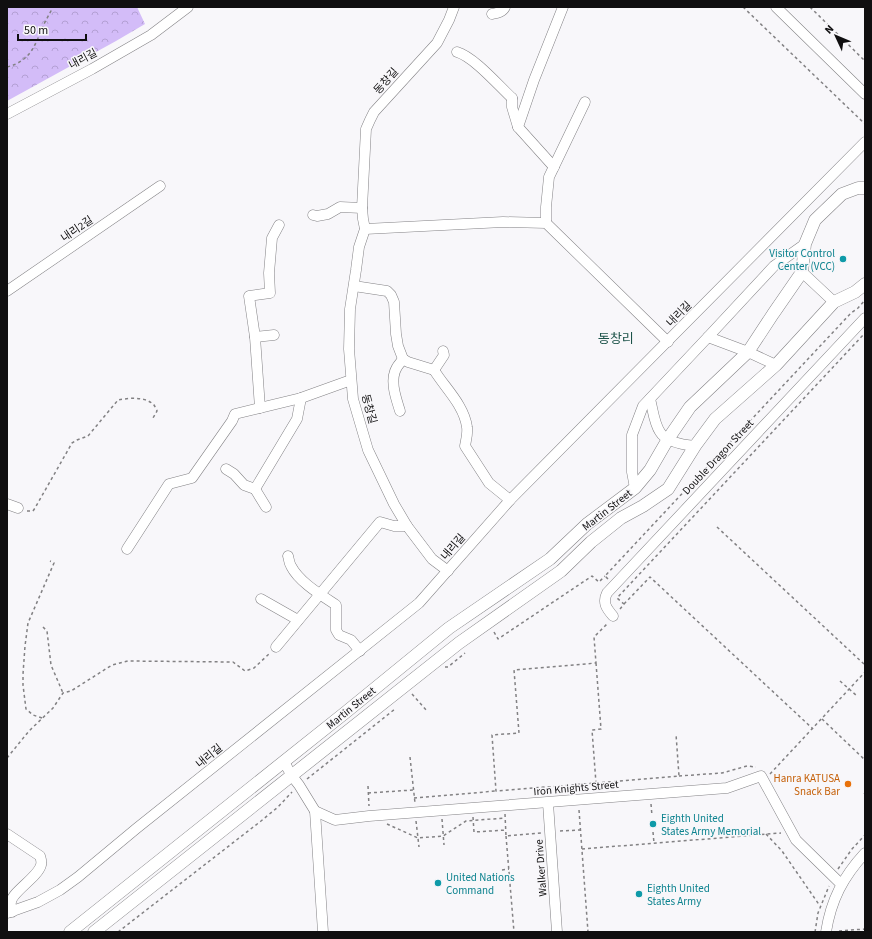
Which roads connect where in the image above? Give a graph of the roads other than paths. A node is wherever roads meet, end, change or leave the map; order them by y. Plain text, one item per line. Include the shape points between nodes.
1 (188, 7) edge
2 (454, 7) edge
3 (505, 7) edge
4 (562, 7) edge
5 (776, 7) edge
6 (492, 14) dead end
7 (457, 52) dead end
8 (529, 94) junction
9 (865, 94) edge
10 (512, 98) junction
11 (585, 102) dead end
12 (7, 114) edge
13 (518, 127) junction
14 (865, 142) edge
15 (554, 167) junction
16 (160, 186) dead end
17 (865, 188) edge
18 (362, 208) junction
19 (313, 215) dead end
20 (546, 223) junction
21 (279, 225) dead end
22 (365, 229) junction
23 (805, 244) junction
24 (802, 272) junction
25 (865, 284) edge
26 (354, 286) junction
27 (7, 291) edge
28 (834, 302) junction
29 (865, 318) edge
30 (274, 335) dead end
31 (255, 338) junction
32 (706, 340) junction
33 (668, 342) junction
34 (444, 351) dead end
35 (748, 352) junction
36 (403, 359) junction
37 (776, 365) junction
38 (434, 370) junction
39 (351, 380) junction
40 (301, 398) junction
41 (650, 399) junction
42 (260, 408) junction
43 (400, 411) dead end
44 (668, 439) junction
45 (695, 446) junction
46 (226, 469) dead end
47 (635, 488) junction
48 (255, 489) junction
49 (510, 500) junction
50 (7, 504) edge
51 (266, 507) dead end
52 (18, 508) road end
53 (407, 526) junction
54 (127, 549) dead end
55 (288, 556) dead end
56 (448, 571) junction
57 (320, 594) junction
58 (261, 599) dead end
59 (613, 616) road end
60 (298, 620) junction
61 (276, 646) road end
62 (360, 650) junction
63 (284, 762) junction
64 (295, 780) junction
65 (548, 803) junction
66 (315, 811) junction
67 (7, 834) edge
68 (865, 853) edge
69 (841, 884) junction
70 (10, 913) edge
71 (70, 932) edge
72 (94, 932) edge
73 (323, 932) edge
74 (557, 932) edge
75 (826, 932) edge

1 - 12 street, 내리길 via 151,35
2 - 18 street, 동창길 via 436,43 374,112 370,120 366,129
3 - 6 street
4 - 8 street
5 - 9 street
7 - 10 street via 481,68
8 - 10 street
8 - 13 street
10 - 13 street
11 - 15 street
13 - 15 street
14 - 33 street, 내리길
15 - 20 street via 549,177
16 - 27 street, 내리2길
17 - 23 main road via 842,194 815,220
18 - 19 street via 340,207 328,214
18 - 22 street, 동창길
20 - 22 street via 503,222
20 - 33 street
21 - 31 street via 272,238 270,293 249,296
22 - 26 street, 동창길 via 359,247
23 - 24 main road
23 - 32 street via 774,266
24 - 28 street
24 - 35 main road, Martin Street
25 - 28 main road
26 - 36 street via 387,291 391,295 394,302 398,346
26 - 39 street, 동창길 via 350,308
28 - 37 main road, Martin Street
29 - 59 street, Double Dragon Street via 607,593 605,604
30 - 31 street
31 - 42 street
32 - 35 street
32 - 41 street
33 - 49 street, 내리길
34 - 38 street
35 - 37 street
35 - 44 main road, Martin Street via 690,407
36 - 38 street
36 - 43 street via 396,368 393,379
37 - 45 main road, Martin Street via 715,419
38 - 49 street via 454,396 466,419 465,446 489,483
39 - 40 street
39 - 53 street, 동창길 via 353,399 368,450
40 - 42 street
40 - 48 street via 297,419
41 - 44 street via 661,434
41 - 47 street via 643,406 632,435 632,472
42 - 54 street via 235,414 192,478 169,484
44 - 45 street via 682,445
44 - 47 main road, Martin Street via 650,470
45 - 64 main road, Martin Street via 668,489 621,518 561,571 459,643
46 - 48 street via 244,485
47 - 63 main road, Martin Street via 587,524 550,559 449,628
48 - 51 street
49 - 56 street, 내리길
50 - 52 street
53 - 56 street, 동창길 via 432,559
53 - 57 street via 380,522
55 - 57 street via 290,565 298,575
56 - 62 street, 내리길 via 419,603
57 - 60 street
57 - 62 street via 336,606 336,630
58 - 60 street
60 - 61 street
62 - 70 street, 내리길 via 78,877 38,902
63 - 64 street
63 - 71 main road, Martin Street
64 - 66 street
64 - 72 main road, Martin Street
65 - 66 street, Iron Knights Street via 335,820
65 - 69 street, Iron Knights Street via 727,788 761,776 796,840
65 - 74 street, Walker Drive
66 - 73 street
67 - 70 street, 내리길 via 40,856 42,860 38,871 10,902
68 - 69 street
69 - 75 street via 830,912

